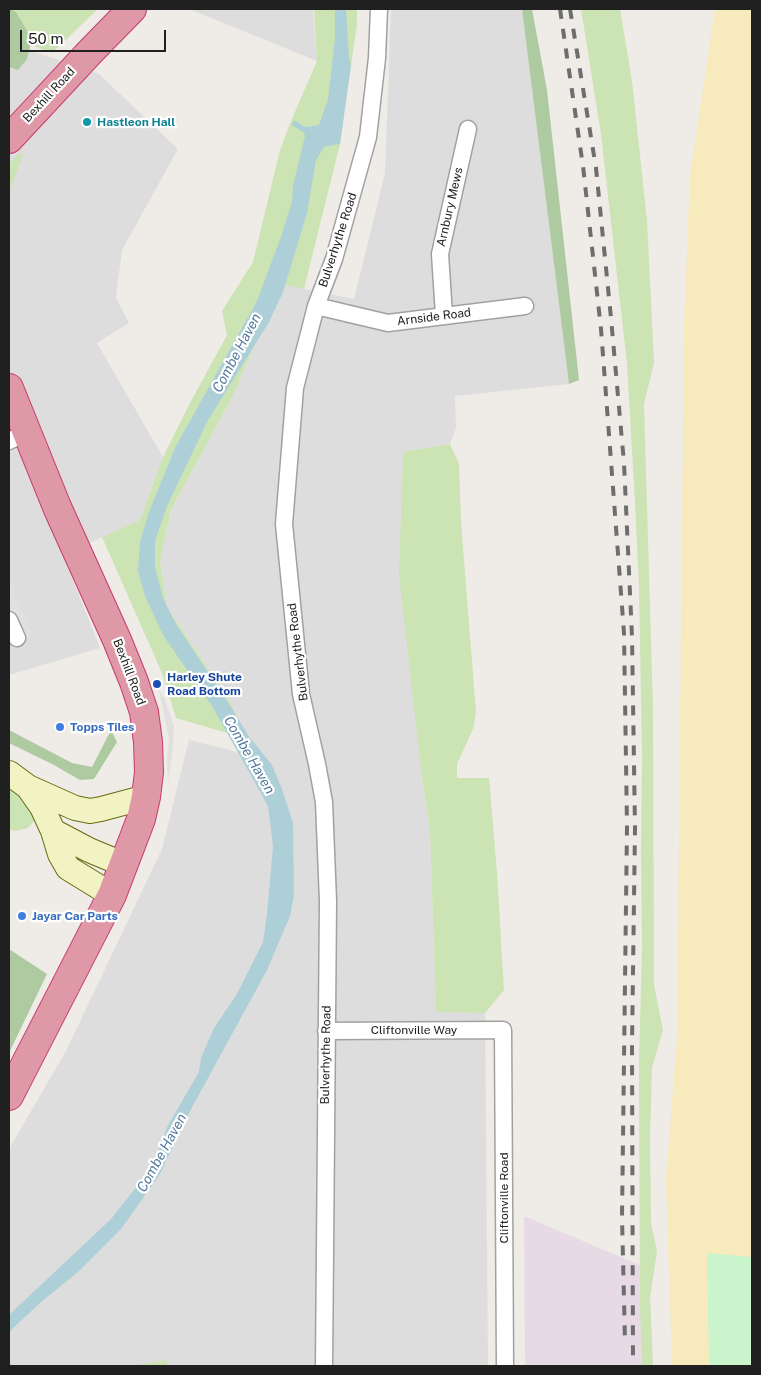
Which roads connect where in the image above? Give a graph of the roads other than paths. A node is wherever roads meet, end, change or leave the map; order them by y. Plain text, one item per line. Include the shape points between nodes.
1 (132, 9) edge
2 (379, 9) edge
3 (468, 129) dead end
4 (9, 139) edge
5 (316, 306) junction
6 (525, 306) dead end
7 (444, 315) junction
8 (9, 388) edge
9 (18, 437) edge
10 (9, 620) edge
11 (17, 638) dead end
12 (9, 773) edge
13 (28, 787) junction
14 (146, 796) junction
15 (54, 831) junction
16 (125, 865) junction
17 (112, 895) junction
18 (503, 1030) joint
19 (326, 1031) junction
20 (9, 1096) edge
21 (324, 1366) edge
22 (504, 1366) edge

1 - 4 highway, Bexhill Road
2 - 5 street, Bulverhythe Road via 368,137 334,259
3 - 7 street, Arnbury Mews via 440,254
5 - 7 street, Arnside Road via 388,323
5 - 19 street, Bulverhythe Road via 295,388 284,524 301,694 324,802 328,901
6 - 7 street, Arnside Road
8 - 9 highway, Bexhill Road
9 - 14 highway, Bexhill Road via 57,507 117,640 144,712 149,772
10 - 11 street
12 - 13 main road
13 - 14 main road via 58,802 90,811
13 - 15 main road
14 - 16 highway, Bexhill Road
15 - 16 main road
15 - 17 main road via 60,854 68,868
16 - 17 highway, Bexhill Road
17 - 20 highway, Bexhill Road
18 - 19 street, Cliftonville Way
18 - 22 street, Cliftonville Road
19 - 21 street, Bulverhythe Road

